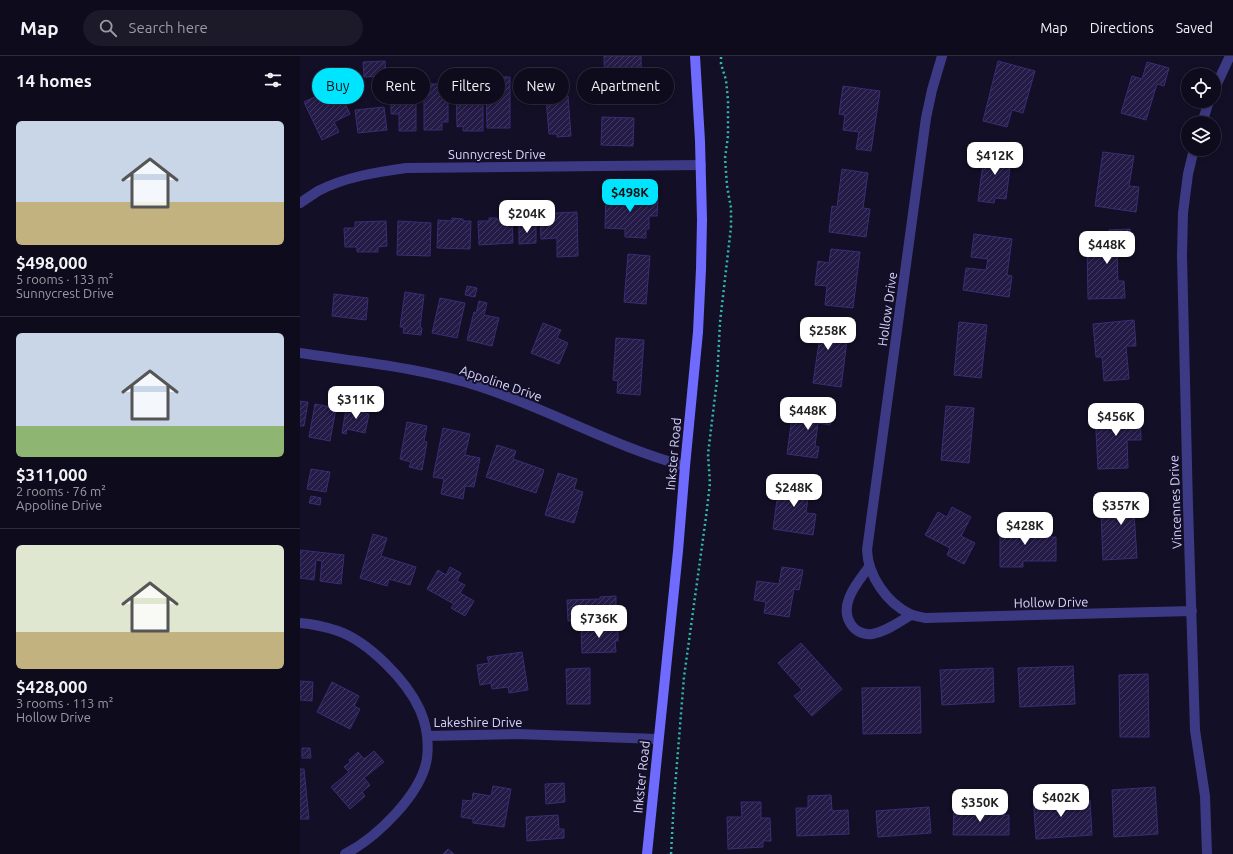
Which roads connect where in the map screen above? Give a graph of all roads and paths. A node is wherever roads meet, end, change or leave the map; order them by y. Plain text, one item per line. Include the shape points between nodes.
1 (695, 56) edge
2 (721, 56) edge
3 (942, 56) edge
4 (1230, 56) edge
5 (1221, 75) edge
6 (1192, 156) edge
7 (701, 165) junction
8 (300, 203) edge
9 (300, 353) edge
10 (685, 466) junction
11 (870, 567) junction
12 (1192, 611) junction
13 (911, 615) junction
14 (300, 623) edge
15 (427, 736) junction
16 (658, 739) junction
17 (345, 854) edge
18 (647, 854) edge
19 (671, 854) edge
20 (1207, 854) edge

1 - 7 street, Inkster Road
2 - 19 path via 728,100 725,158 731,227 720,322 718,380 708,454 710,483 684,684
3 - 11 street, Hollow Drive via 926,118 918,174 867,550
4 - 5 street
6 - 12 street, Vincennes Drive via 1183,206 1182,256
7 - 8 street, Sunnycrest Drive via 406,168 346,180 319,191
7 - 10 street, Inkster Road via 698,332
9 - 10 street, Appoline Drive via 414,371 480,387 633,449
10 - 16 street, Inkster Road
11 - 13 street, Hollow Drive via 882,590
11 - 13 street via 853,589 847,604 847,620 857,632 871,634
12 - 13 street, Hollow Drive via 945,618
12 - 20 street, Vincennes Drive via 1195,730 1205,796
14 - 15 street via 339,632 367,648 381,660 407,689 419,709
15 - 16 street, Lakeshire Drive via 518,734
15 - 17 street, Lakeshire Drive via 427,757 423,774 414,789 397,812 376,832
16 - 18 street, Inkster Road

